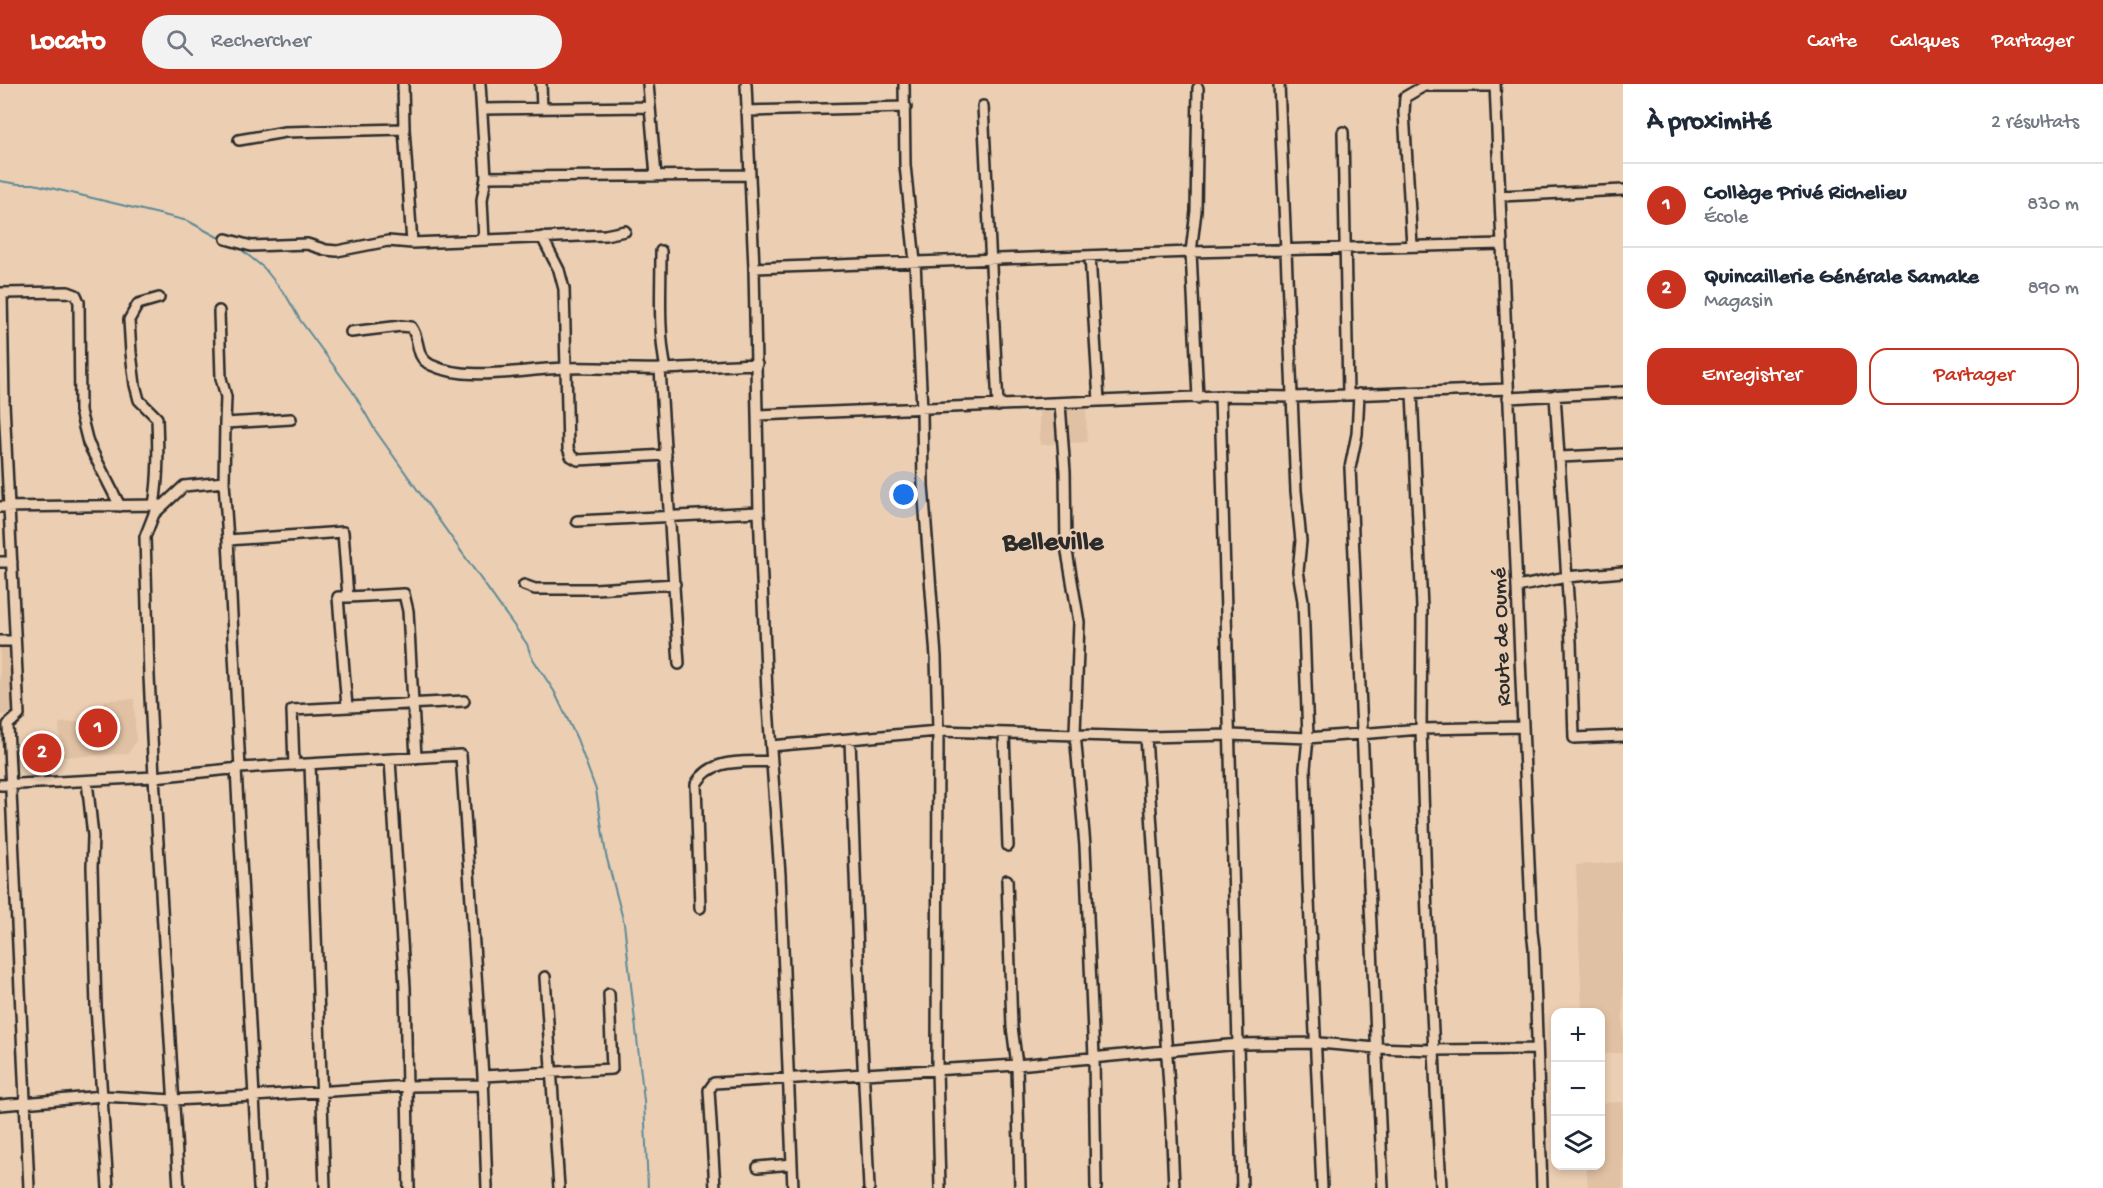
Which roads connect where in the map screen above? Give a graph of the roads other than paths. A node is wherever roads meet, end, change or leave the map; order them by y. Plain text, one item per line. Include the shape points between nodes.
1 (403, 84) edge
2 (480, 84) edge
3 (541, 84) edge
4 (648, 84) edge
5 (746, 84) edge
6 (904, 84) edge
7 (1279, 84) edge
8 (1495, 85) edge
9 (1198, 88) dead end
10 (983, 106) dead end
11 (649, 107) junction
12 (906, 107) junction
13 (542, 108) junction
14 (483, 109) junction
15 (746, 111) junction
16 (404, 129) junction
17 (1343, 132) dead end
18 (239, 140) dead end
19 (750, 175) junction
20 (656, 176) junction
21 (486, 177) junction
22 (1623, 190) edge
23 (1500, 196) junction
24 (625, 231) dead end
25 (542, 237) junction
26 (226, 239) dead end
27 (484, 240) junction
28 (412, 243) junction
29 (1502, 244) junction
30 (1412, 246) junction
31 (1347, 248) junction
32 (1287, 249) junction
33 (661, 251) dead end
34 (1191, 252) junction
35 (1090, 256) junction
36 (989, 259) junction
37 (915, 262) junction
38 (754, 268) junction
39 (1, 293) edge
40 (159, 298) dead end
41 (219, 311) dead end
42 (351, 332) dead end
43 (757, 364) junction
44 (567, 368) junction
45 (663, 369) junction
46 (1412, 393) junction
47 (1623, 393) edge
48 (1359, 394) junction
49 (1508, 394) junction
50 (1348, 395) junction
51 (1555, 395) junction
52 (1220, 396) junction
53 (1293, 397) junction
54 (1198, 398) junction
55 (1099, 401) junction
56 (2, 403) edge
57 (1060, 404) junction
58 (998, 406) junction
59 (922, 409) junction
60 (758, 414) junction
61 (291, 419) dead end
62 (225, 423) junction
63 (1623, 454) edge
64 (666, 455) junction
65 (1560, 457) junction
66 (224, 482) junction
67 (158, 505) junction
68 (120, 506) junction
69 (5, 507) edge
70 (759, 512) junction
71 (670, 516) junction
72 (577, 522) dead end
73 (228, 540) junction
74 (0, 562) edge
75 (12, 562) junction
76 (1623, 572) edge
77 (1566, 577) junction
78 (675, 584) junction
79 (524, 585) dead end
80 (1516, 587) junction
81 (348, 597) junction
82 (0, 641) edge
83 (15, 641) junction
84 (679, 664) dead end
85 (464, 701) dead end
86 (413, 704) junction
87 (347, 707) junction
88 (1523, 727) junction
89 (1422, 729) junction
90 (938, 731) junction
91 (1004, 734) junction
92 (1074, 734) junction
93 (1230, 735) junction
94 (1361, 735) junction
95 (1623, 736) edge
96 (1146, 737) junction
97 (1308, 738) junction
98 (850, 740) junction
99 (771, 746) junction
100 (416, 758) junction
101 (390, 760) junction
102 (771, 761) junction
103 (310, 764) junction
104 (294, 765) junction
105 (238, 769) junction
106 (154, 777) junction
107 (87, 781) junction
108 (11, 784) junction
109 (0, 785) edge
110 (1008, 846) dead end
111 (1007, 880) dead end
112 (700, 908) dead end
113 (545, 977) dead end
114 (609, 994) dead end
115 (1239, 1044) junction
116 (1316, 1044) junction
117 (1376, 1048) junction
118 (1537, 1049) junction
119 (1167, 1050) junction
120 (1433, 1050) junction
121 (1094, 1057) junction
122 (1017, 1065) junction
123 (938, 1068) junction
124 (551, 1073) junction
125 (864, 1075) junction
126 (788, 1080) junction
127 (484, 1081) junction
128 (408, 1086) junction
129 (322, 1090) junction
130 (103, 1096) junction
131 (254, 1096) junction
132 (172, 1100) junction
133 (27, 1103) junction
134 (0, 1105) edge
135 (792, 1164) junction
136 (758, 1167) dead end
137 (30, 1188) edge
138 (108, 1188) edge
139 (178, 1188) edge
140 (259, 1188) edge
141 (325, 1188) edge
142 (409, 1188) edge
143 (487, 1188) edge
144 (559, 1188) edge
145 (715, 1188) edge
146 (793, 1188) edge
147 (869, 1188) edge
148 (940, 1188) edge
149 (1020, 1188) edge
150 (1096, 1188) edge
151 (1174, 1188) edge
152 (1242, 1188) edge
153 (1322, 1188) edge
154 (1383, 1188) edge
155 (1441, 1188) edge
156 (1542, 1188) edge

1 - 16 street
2 - 14 street
3 - 13 street
4 - 11 street
5 - 15 street
6 - 12 street
7 - 32 street
8 - 23 street, Route de Oumé
8 - 30 street via 1424,86 1405,97
9 - 34 street via 1196,211
10 - 36 street
11 - 13 street
11 - 20 street
12 - 15 street
12 - 37 street via 905,165
13 - 14 street
14 - 21 street
15 - 19 street
16 - 18 street via 285,132
16 - 28 street
17 - 31 street
19 - 20 street
19 - 38 street
20 - 21 street
21 - 27 street via 482,201
22 - 23 street
23 - 29 street, Route de Oumé
24 - 25 street
25 - 27 street
25 - 44 street via 564,289
26 - 28 street via 251,246 307,244 337,251 388,241
27 - 28 street
29 - 30 street
29 - 49 street, Route de Oumé
30 - 31 street
31 - 32 street
31 - 50 street
32 - 34 street
32 - 53 street
33 - 45 street
34 - 35 street
34 - 54 street
35 - 36 street
35 - 55 street
36 - 37 street
36 - 58 street
37 - 38 street
37 - 59 street
38 - 43 street
39 - 56 street
39 - 68 street via 76,295 80,411 88,443
40 - 67 street via 138,304 129,320 138,400 157,418
41 - 62 street
42 - 44 street via 411,327 422,358 454,372
43 - 45 street
43 - 60 street
44 - 45 street
44 - 64 street via 571,456 578,460
45 - 64 street
46 - 48 street
46 - 49 street
46 - 89 street via 1422,608
47 - 51 street
48 - 50 street
48 - 94 street via 1358,434 1350,468
49 - 51 street
49 - 80 street, Route de Oumé
50 - 53 street
51 - 65 street
52 - 53 street
52 - 54 street
52 - 93 street
53 - 97 street
54 - 55 street
55 - 57 street
56 - 69 street
57 - 58 street
57 - 92 street via 1066,546 1079,622
58 - 59 street
59 - 60 street
59 - 90 street
60 - 70 street
61 - 62 street
62 - 66 street
63 - 65 street
64 - 71 street
65 - 77 street
66 - 67 street via 184,486
66 - 73 street
67 - 68 street
67 - 106 street via 145,537
68 - 69 street
69 - 75 street
70 - 71 street
70 - 99 street
71 - 72 street
71 - 78 street
73 - 81 street via 343,532
73 - 105 street
74 - 75 street
75 - 83 street
76 - 77 street
77 - 80 street
77 - 95 street via 1574,738
78 - 79 street via 595,590 535,589
78 - 84 street
80 - 88 street, Route de Oumé
81 - 86 street via 404,594
81 - 87 street via 338,597
82 - 83 street
83 - 108 street via 19,715 8,725
85 - 86 street
86 - 87 street
86 - 100 street
87 - 104 street via 292,710
88 - 89 street
88 - 118 street, Route de Oumé
89 - 94 street
89 - 120 street
90 - 91 street
90 - 98 street
90 - 123 street
91 - 92 street
91 - 110 street
92 - 96 street
92 - 121 street via 1085,846
93 - 96 street
93 - 97 street
93 - 115 street
94 - 97 street
94 - 117 street
96 - 119 street
97 - 116 street via 1305,768
98 - 99 street
98 - 125 street
99 - 102 street
100 - 101 street
100 - 127 street via 461,755
101 - 103 street
101 - 128 street
102 - 112 street via 720,764 702,774 696,784
102 - 126 street
103 - 104 street
103 - 129 street
104 - 105 street
105 - 106 street
105 - 131 street
106 - 107 street
106 - 132 street
107 - 108 street
107 - 130 street via 93,836 96,1008
108 - 109 street
108 - 133 street
111 - 122 street
113 - 124 street
114 - 124 street via 612,1069
115 - 116 street
115 - 119 street
115 - 152 street
116 - 117 street
116 - 153 street
117 - 120 street
117 - 154 street
118 - 120 street
118 - 156 street, Route de Oumé
119 - 121 street
119 - 151 street
120 - 155 street
121 - 122 street
121 - 150 street
122 - 123 street
122 - 149 street
123 - 125 street
123 - 148 street
124 - 127 street
124 - 144 street
125 - 126 street
125 - 147 street
126 - 135 street
126 - 145 street via 714,1083 709,1090
127 - 128 street
127 - 143 street
128 - 129 street
128 - 142 street
129 - 131 street
129 - 141 street
130 - 132 street
130 - 133 street
130 - 138 street
131 - 132 street
131 - 140 street
132 - 139 street
133 - 134 street
133 - 137 street
135 - 136 street
135 - 146 street

